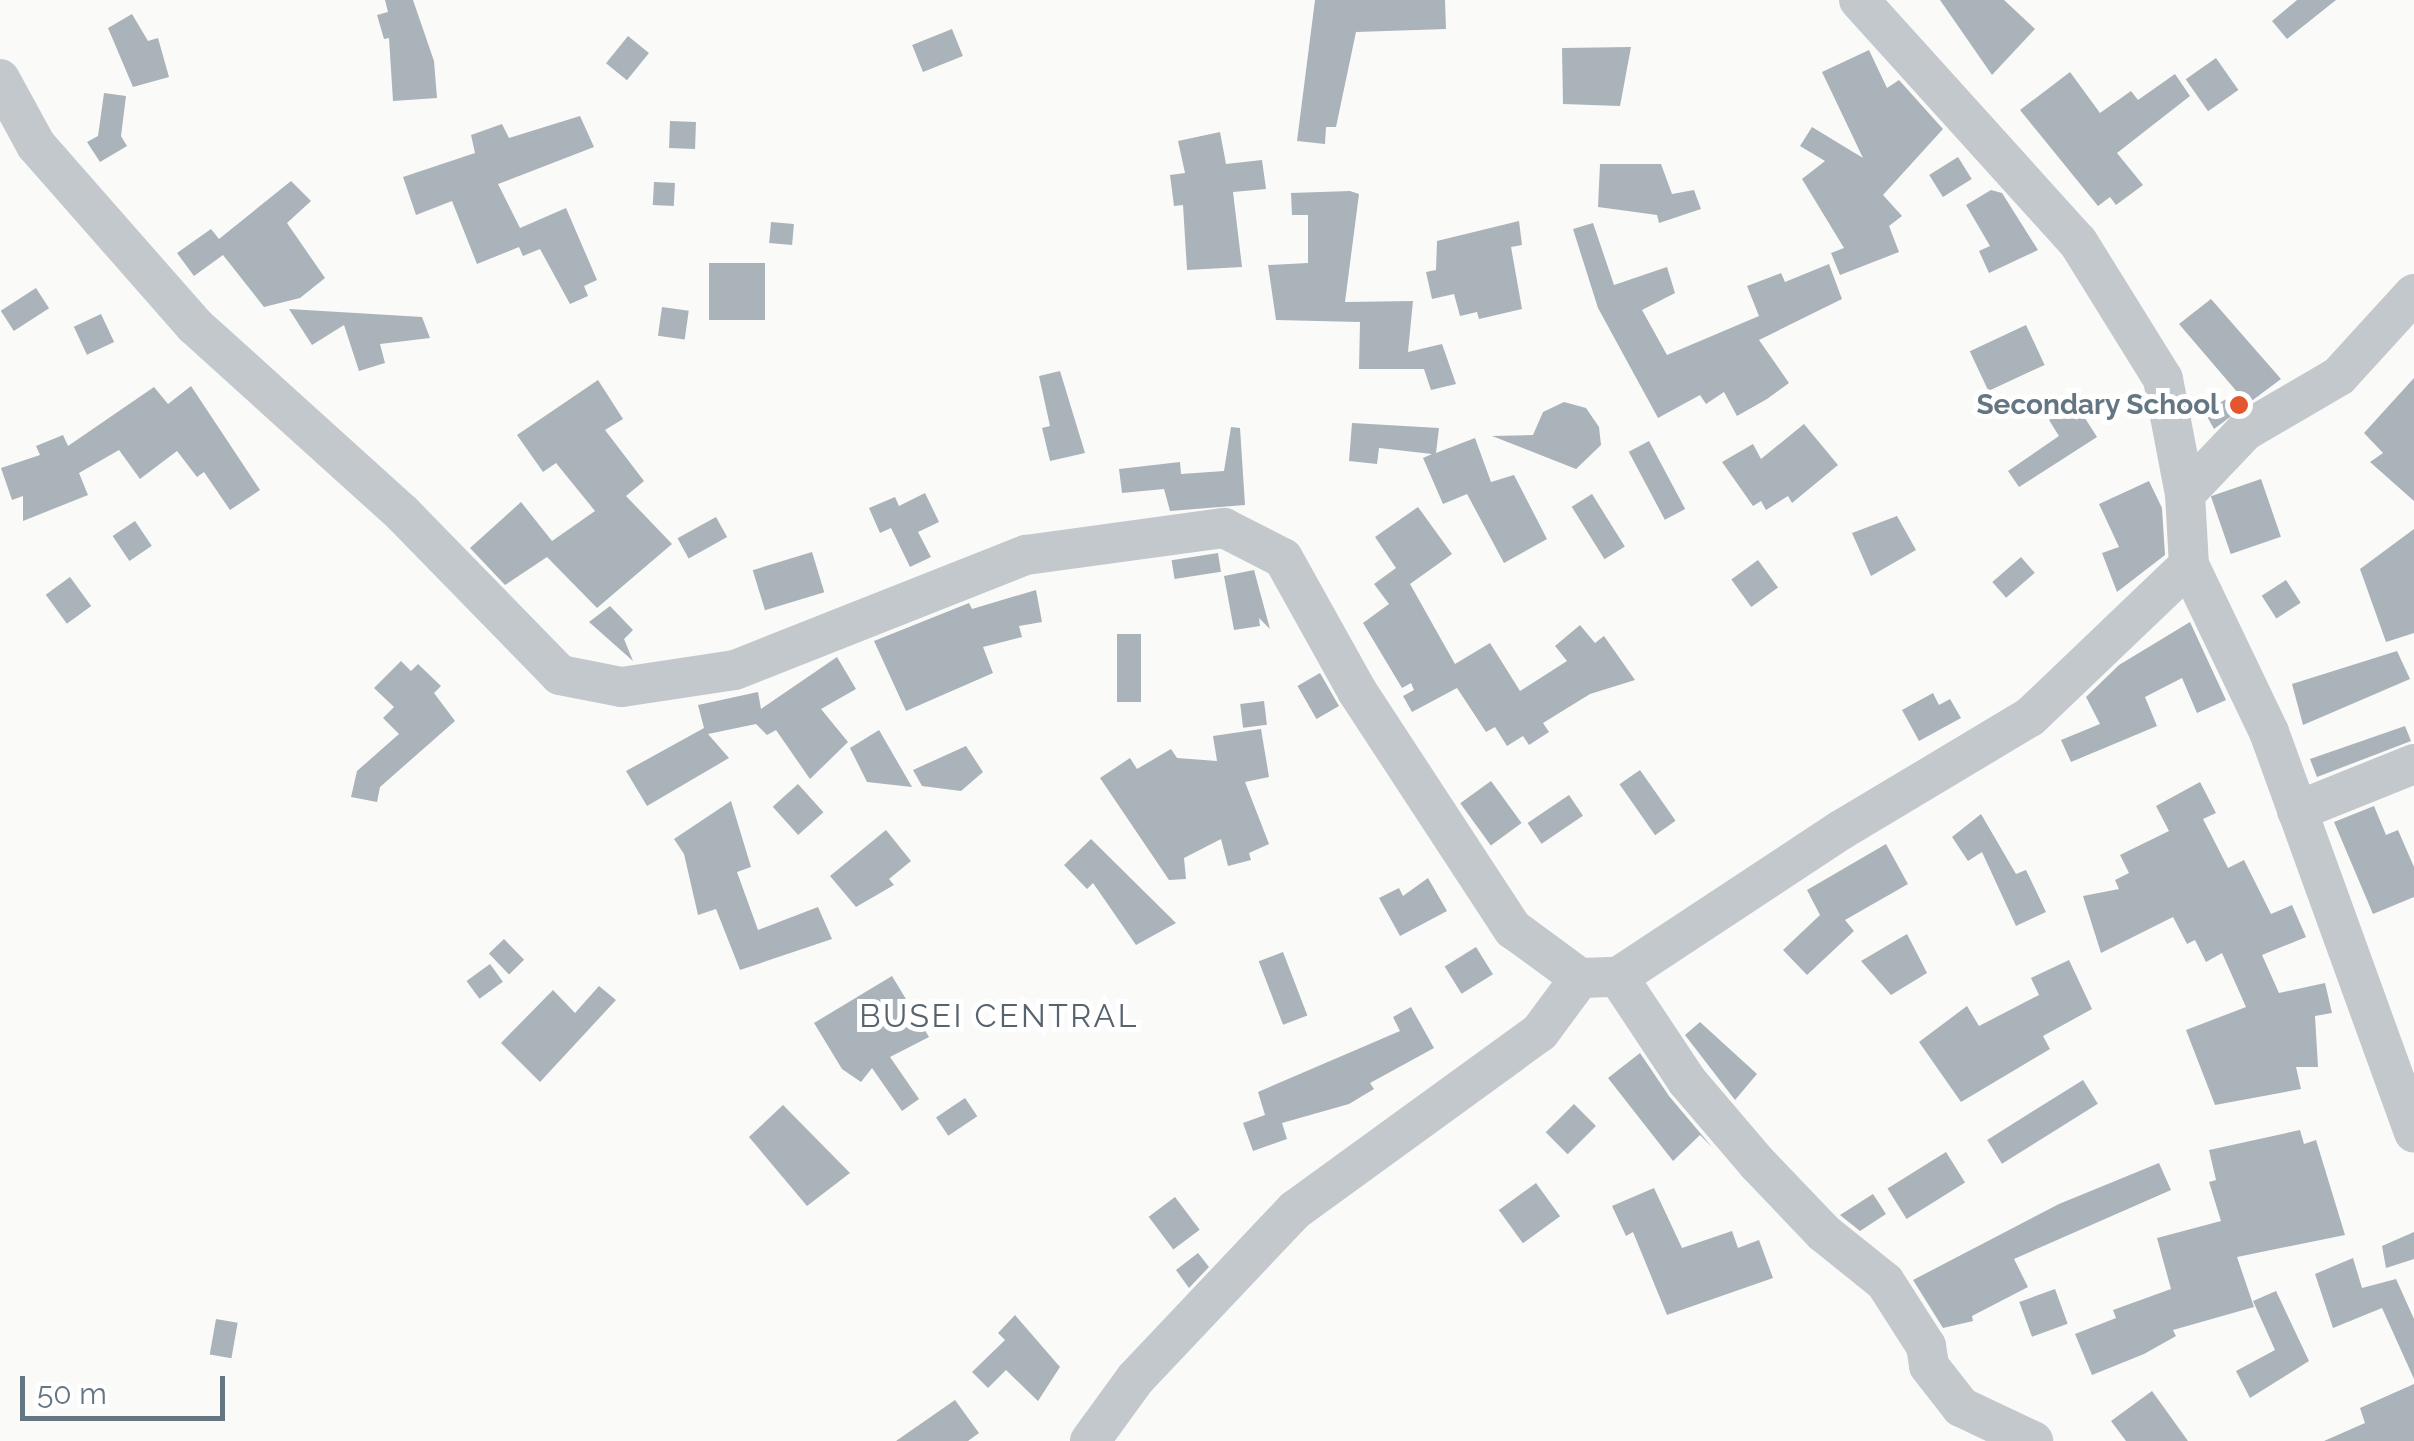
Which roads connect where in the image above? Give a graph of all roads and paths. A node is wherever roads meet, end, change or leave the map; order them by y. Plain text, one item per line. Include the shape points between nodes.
1 (1859, 0) edge
2 (0, 79) edge
3 (2414, 294) edge
4 (2184, 494) junction
5 (2189, 565) junction
6 (2414, 764) edge
7 (2297, 811) junction
8 (1599, 977) junction
9 (2414, 1134) edge
10 (1090, 1441) edge
11 (2034, 1441) edge

1 - 4 street via 2078,242 2163,379
2 - 8 street via 36,145 194,325 402,514 560,675 622,686 735,670 1026,555 1224,528 1284,558 1357,690 1512,929
3 - 4 street via 2339,376 2246,431
4 - 5 street
5 - 7 street via 2269,732
5 - 8 street via 2030,717
6 - 7 street
7 - 9 street
8 - 10 street via 1540,1032 1295,1210 1135,1379
8 - 11 street via 1756,1163 1824,1233 1885,1282 1926,1346 1929,1366 1960,1407

